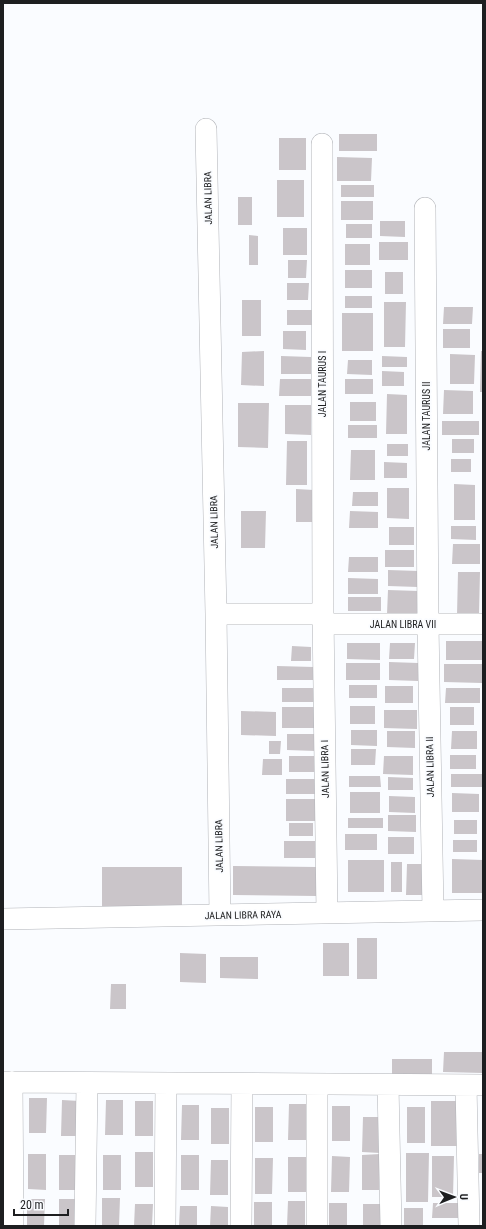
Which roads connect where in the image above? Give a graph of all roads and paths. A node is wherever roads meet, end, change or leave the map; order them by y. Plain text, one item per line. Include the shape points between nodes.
1 (206, 129) dead end
2 (322, 144) dead end
3 (425, 208) dead end
4 (216, 614) junction
5 (323, 619) junction
6 (428, 624) junction
7 (483, 624) edge
8 (483, 910) edge
9 (433, 911) junction
10 (327, 913) junction
11 (220, 915) junction
12 (3, 919) edge
13 (8, 1082) edge
14 (87, 1083) junction
15 (166, 1083) junction
16 (242, 1084) junction
17 (317, 1084) junction
18 (388, 1085) junction
19 (474, 1085) edge
20 (13, 1226) edge
21 (85, 1226) edge
22 (165, 1226) edge
23 (241, 1226) edge
24 (317, 1226) edge
25 (391, 1226) edge
26 (469, 1226) edge

1 - 4 street, JALAN LIBRA
2 - 5 street, JALAN TAURUS I
3 - 6 street, JALAN TAURUS II
4 - 5 street, JALAN LIBRA VII
4 - 11 street, JALAN LIBRA
5 - 6 street, JALAN LIBRA VII
5 - 10 street, JALAN LIBRA I
6 - 7 street, JALAN LIBRA VII
6 - 9 street, JALAN LIBRA II
8 - 9 street, JALAN LIBRA RAYA
9 - 10 street, JALAN LIBRA RAYA
10 - 11 street, JALAN LIBRA RAYA
11 - 12 street, JALAN LIBRA RAYA
13 - 14 street
13 - 20 street
14 - 15 street
14 - 21 street
15 - 16 street
15 - 22 street
16 - 17 street
16 - 23 street
17 - 18 street
17 - 24 street
18 - 19 street
18 - 25 street
19 - 26 street

